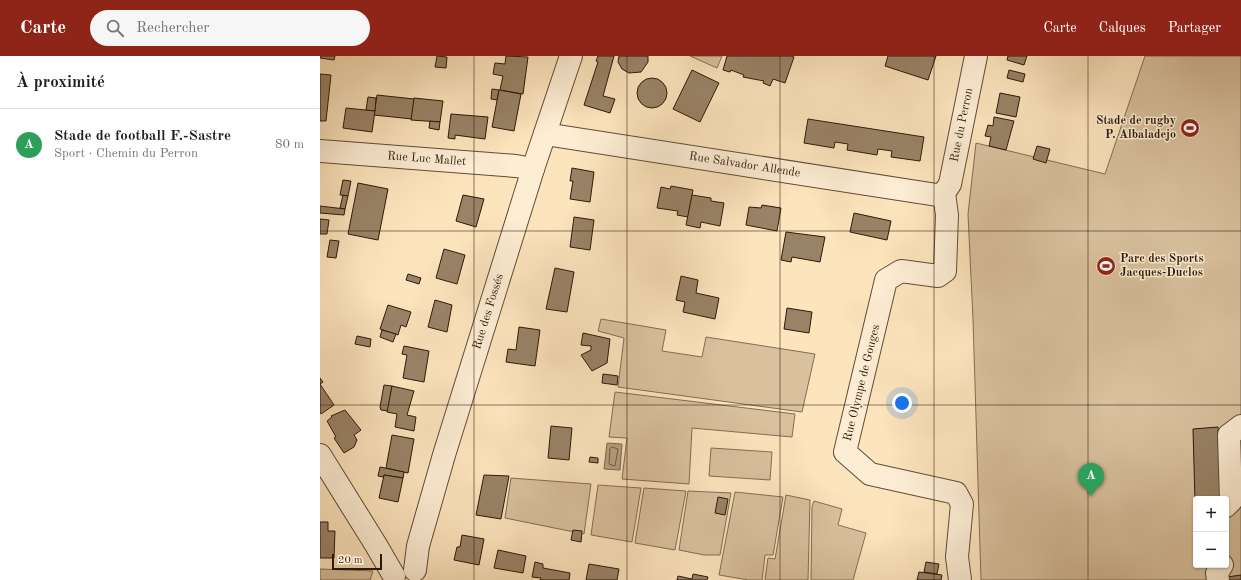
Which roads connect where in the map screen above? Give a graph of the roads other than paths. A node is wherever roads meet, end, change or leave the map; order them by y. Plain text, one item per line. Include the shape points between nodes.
1 (976, 56) edge
2 (566, 57) edge
3 (545, 134) junction
4 (320, 151) edge
5 (533, 169) junction
6 (944, 193) junction
7 (1241, 426) edge
8 (320, 455) edge
9 (1229, 503) edge
10 (1220, 568) edge
11 (422, 575) edge
12 (393, 578) edge
13 (960, 580) edge
14 (1218, 580) edge

1 - 6 street, Rue du Perron via 950,184
2 - 3 street, Rue des Fossés
3 - 5 street, Rue des Fossés
3 - 6 street, Rue Salvador Allende via 937,195
4 - 5 street, Rue Luc Mallet
5 - 11 street, Rue des Fossés via 418,546
6 - 13 street, Rue Olympe de Gouges via 948,215 945,271 938,276 901,271 886,280 845,452 870,474 956,493 962,504 957,557
7 - 9 street via 1229,435
8 - 12 street via 376,545
10 - 14 street via 1217,573
11 - 12 street via 400,572

